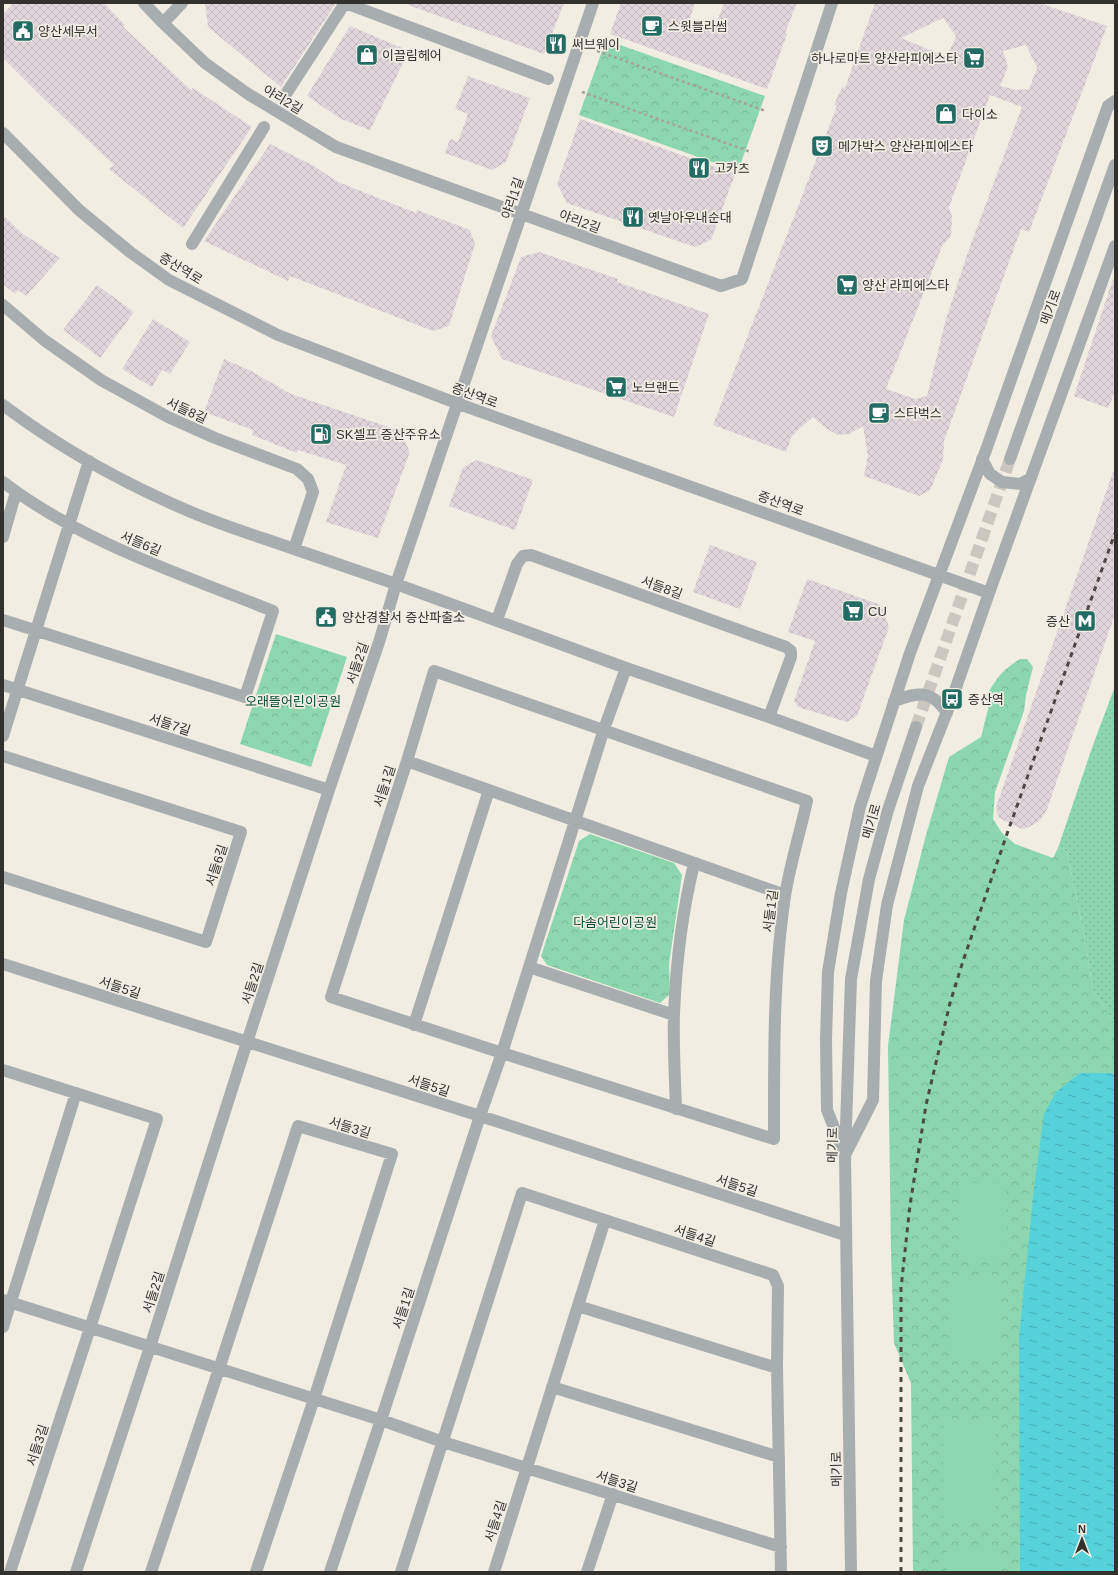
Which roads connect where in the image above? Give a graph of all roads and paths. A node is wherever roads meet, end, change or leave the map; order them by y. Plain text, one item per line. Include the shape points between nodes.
1 (144, 3) edge
2 (182, 3) edge
3 (345, 3) edge
4 (593, 3) edge
5 (832, 3) edge
6 (163, 23) junction
7 (597, 51) dead end
8 (548, 79) dead end
9 (582, 92) dead end
10 (284, 97) dead end
11 (1115, 101) edge
12 (766, 111) dead end
13 (264, 127) dead end
14 (3, 133) edge
15 (751, 152) dead end
16 (1115, 165) edge
17 (521, 214) junction
18 (192, 244) dead end
19 (1115, 246) edge
20 (3, 305) edge
21 (456, 403) junction
22 (3, 405) edge
23 (982, 459) junction
24 (1010, 459) tunnel mouth
25 (89, 461) junction
26 (1031, 478) junction
27 (3, 482) edge
28 (16, 492) junction
29 (69, 525) junction
30 (3, 537) edge
31 (294, 549) junction
32 (940, 574) junction
33 (396, 584) junction
34 (989, 593) junction
35 (3, 620) edge
36 (496, 620) junction
37 (36, 631) junction
38 (626, 668) junction
39 (3, 685) edge
40 (17, 690) junction
41 (894, 701) junction
42 (946, 713) junction
43 (769, 717) junction
44 (916, 727) tunnel mouth
45 (604, 729) junction
46 (3, 736) edge
47 (3, 756) edge
48 (876, 756) junction
49 (407, 761) junction
50 (329, 790) junction
51 (489, 790) junction
52 (575, 821) junction
53 (694, 864) junction
54 (3, 877) edge
55 (785, 895) junction
56 (3, 964) edge
57 (529, 967) junction
58 (674, 1015) junction
59 (414, 1025) junction
60 (247, 1042) junction
61 (502, 1053) junction
62 (3, 1070) edge
63 (76, 1093) junction
64 (676, 1108) junction
65 (480, 1116) junction
66 (845, 1155) junction
67 (605, 1220) junction
68 (845, 1235) junction
69 (7, 1301) edge
70 (578, 1306) junction
71 (3, 1326) edge
72 (90, 1328) junction
73 (150, 1347) junction
74 (777, 1368) junction
75 (219, 1369) junction
76 (552, 1387) junction
77 (314, 1399) junction
78 (381, 1420) junction
79 (443, 1442) junction
80 (779, 1457) junction
81 (527, 1467) junction
82 (613, 1494) junction
83 (781, 1547) junction
84 (10, 1572) edge
85 (76, 1572) edge
86 (151, 1572) edge
87 (256, 1572) edge
88 (330, 1572) edge
89 (401, 1572) edge
90 (494, 1572) edge
91 (588, 1572) edge
92 (781, 1572) edge
93 (851, 1572) edge

1 - 6 street, 야리2길
2 - 6 street
3 - 8 street
3 - 10 street
4 - 17 street, 야리1길
5 - 17 street, 야리2길 via 742,279 721,286
6 - 17 street, 야리2길 via 204,63 270,108 336,147
7 - 12 path
9 - 15 path
11 - 23 street via 1108,106
13 - 18 street
14 - 21 street, 증산역로 via 79,210 130,252 170,280 278,336
16 - 24 street, 메기로
17 - 21 street, 야리1길
19 - 26 street
20 - 31 street, 서들8길 via 44,340 101,380 168,417 297,469 308,479 314,492
21 - 32 street, 증산역로
21 - 33 street, 서들2길
22 - 25 street via 30,426
23 - 26 street via 990,474 1002,482 1021,484
23 - 32 street
25 - 29 street
25 - 31 street via 134,486 192,512
26 - 34 street
27 - 28 street, 서들6길
28 - 29 street, 서들6길
28 - 30 street
29 - 37 street
29 - 37 street, 서들6길 via 121,550 273,611 245,697
31 - 33 street
32 - 34 street, 증산역로
32 - 41 street
33 - 36 street
33 - 50 street, 서들2길
34 - 42 street
35 - 37 street, 서들6길
36 - 38 street
36 - 43 street, 서들8길 via 517,564 523,556 531,555 786,647 791,652 791,657
37 - 40 street
38 - 43 street
38 - 45 street, 서들1길
39 - 40 street, 서들7길
40 - 46 street
40 - 50 street, 서들7길
41 - 42 street via 923,694 939,701
41 - 48 street
42 - 66 street via 918,786 887,905 876,981 873,1100
43 - 48 street
44 - 66 street, 메기로 via 888,810 869,879 851,979
45 - 49 street, 서들1길 via 434,671
45 - 52 street, 서들1길
45 - 55 street, 서들1길 via 807,801
47 - 54 street, 서들6길 via 241,832 206,942
48 - 66 street via 860,807 840,893 828,972 826,1110
49 - 51 street
49 - 59 street, 서들1길 via 331,997
50 - 60 street, 서들2길
51 - 52 street
51 - 59 street
52 - 53 street
52 - 57 street, 서들1길
53 - 55 street
53 - 58 street via 679,942
55 - 64 street, 서들1길 via 775,1010 774,1139
56 - 60 street, 서들5길
57 - 58 street
57 - 61 street, 서들1길
58 - 64 street
59 - 61 street, 서들1길
60 - 65 street, 서들5길
60 - 73 street, 서들2길
61 - 64 street, 서들1길
61 - 65 street, 서들1길
62 - 63 street
63 - 69 street
63 - 72 street, 서들3길 via 157,1119
65 - 68 street, 서들5길
65 - 78 street, 서들1길
66 - 68 street, 메기로
67 - 70 street, 서들4길
67 - 74 street, 서들4길 via 773,1275 778,1286
67 - 79 street via 522,1193
68 - 93 street, 메기로
69 - 71 street
69 - 72 street, 서들3길
70 - 74 street
70 - 76 street, 서들4길
72 - 73 street, 서들3길
72 - 84 street, 서들3길
73 - 75 street, 서들3길
73 - 85 street, 서들2길
74 - 80 street, 서들4길
75 - 77 street, 서들3길
75 - 77 street, 서들3길 via 298,1126 392,1154
75 - 86 street, 서들3길
76 - 80 street
76 - 81 street, 서들4길
77 - 78 street, 서들3길
77 - 87 street, 서들3길
78 - 79 street, 서들3길
78 - 88 street, 서들1길
79 - 81 street, 서들3길
79 - 89 street
80 - 83 street, 서들4길
81 - 82 street, 서들3길
81 - 90 street, 서들4길
82 - 83 street, 서들3길
82 - 91 street
83 - 92 street, 서들4길

